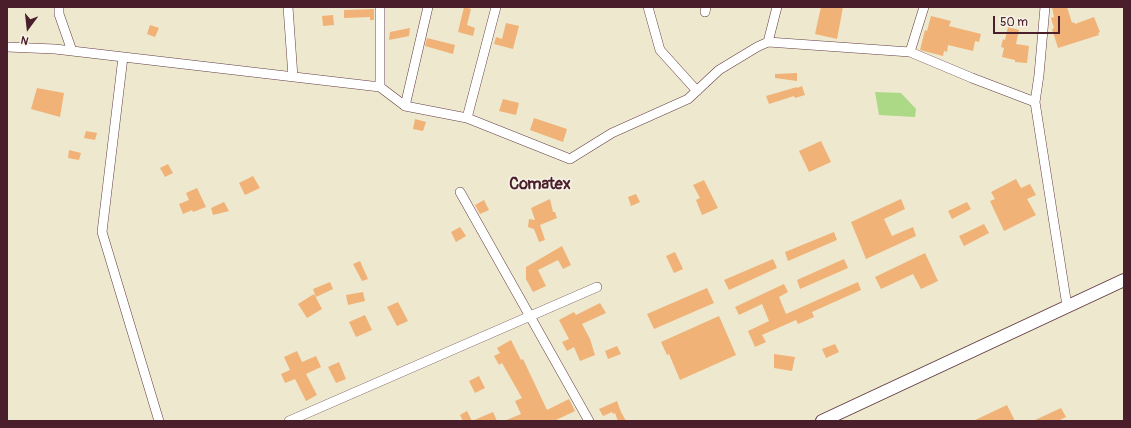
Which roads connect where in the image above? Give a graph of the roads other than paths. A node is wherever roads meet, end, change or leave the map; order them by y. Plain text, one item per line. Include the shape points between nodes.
1 (59, 7) edge
2 (288, 7) edge
3 (380, 7) edge
4 (428, 7) edge
5 (496, 7) edge
6 (648, 7) edge
7 (777, 7) edge
8 (924, 7) edge
9 (1045, 7) edge
10 (768, 42) junction
11 (7, 47) edge
12 (72, 51) junction
13 (910, 52) junction
14 (123, 57) junction
15 (294, 77) junction
16 (380, 87) junction
17 (697, 90) junction
18 (1036, 102) junction
19 (405, 106) junction
20 (467, 118) junction
21 (460, 192) dead end
22 (1124, 280) edge
23 (597, 287) dead end
24 (1067, 306) junction
25 (530, 316) junction
26 (159, 421) edge
27 (289, 421) edge
28 (589, 421) edge
29 (822, 421) edge

1 - 12 street
2 - 15 street
3 - 16 street
4 - 19 street
5 - 20 street
6 - 17 street via 660,50
7 - 10 street
8 - 13 street
9 - 18 street
10 - 13 street
10 - 17 street via 719,70
11 - 12 street
12 - 14 street
13 - 18 street
14 - 15 street
14 - 26 street via 102,232
15 - 16 street
16 - 19 street
17 - 20 street via 688,99 612,133 570,159
18 - 24 street
19 - 20 street
21 - 25 street
22 - 24 main road
23 - 25 street
24 - 29 main road
25 - 27 street
25 - 28 street

